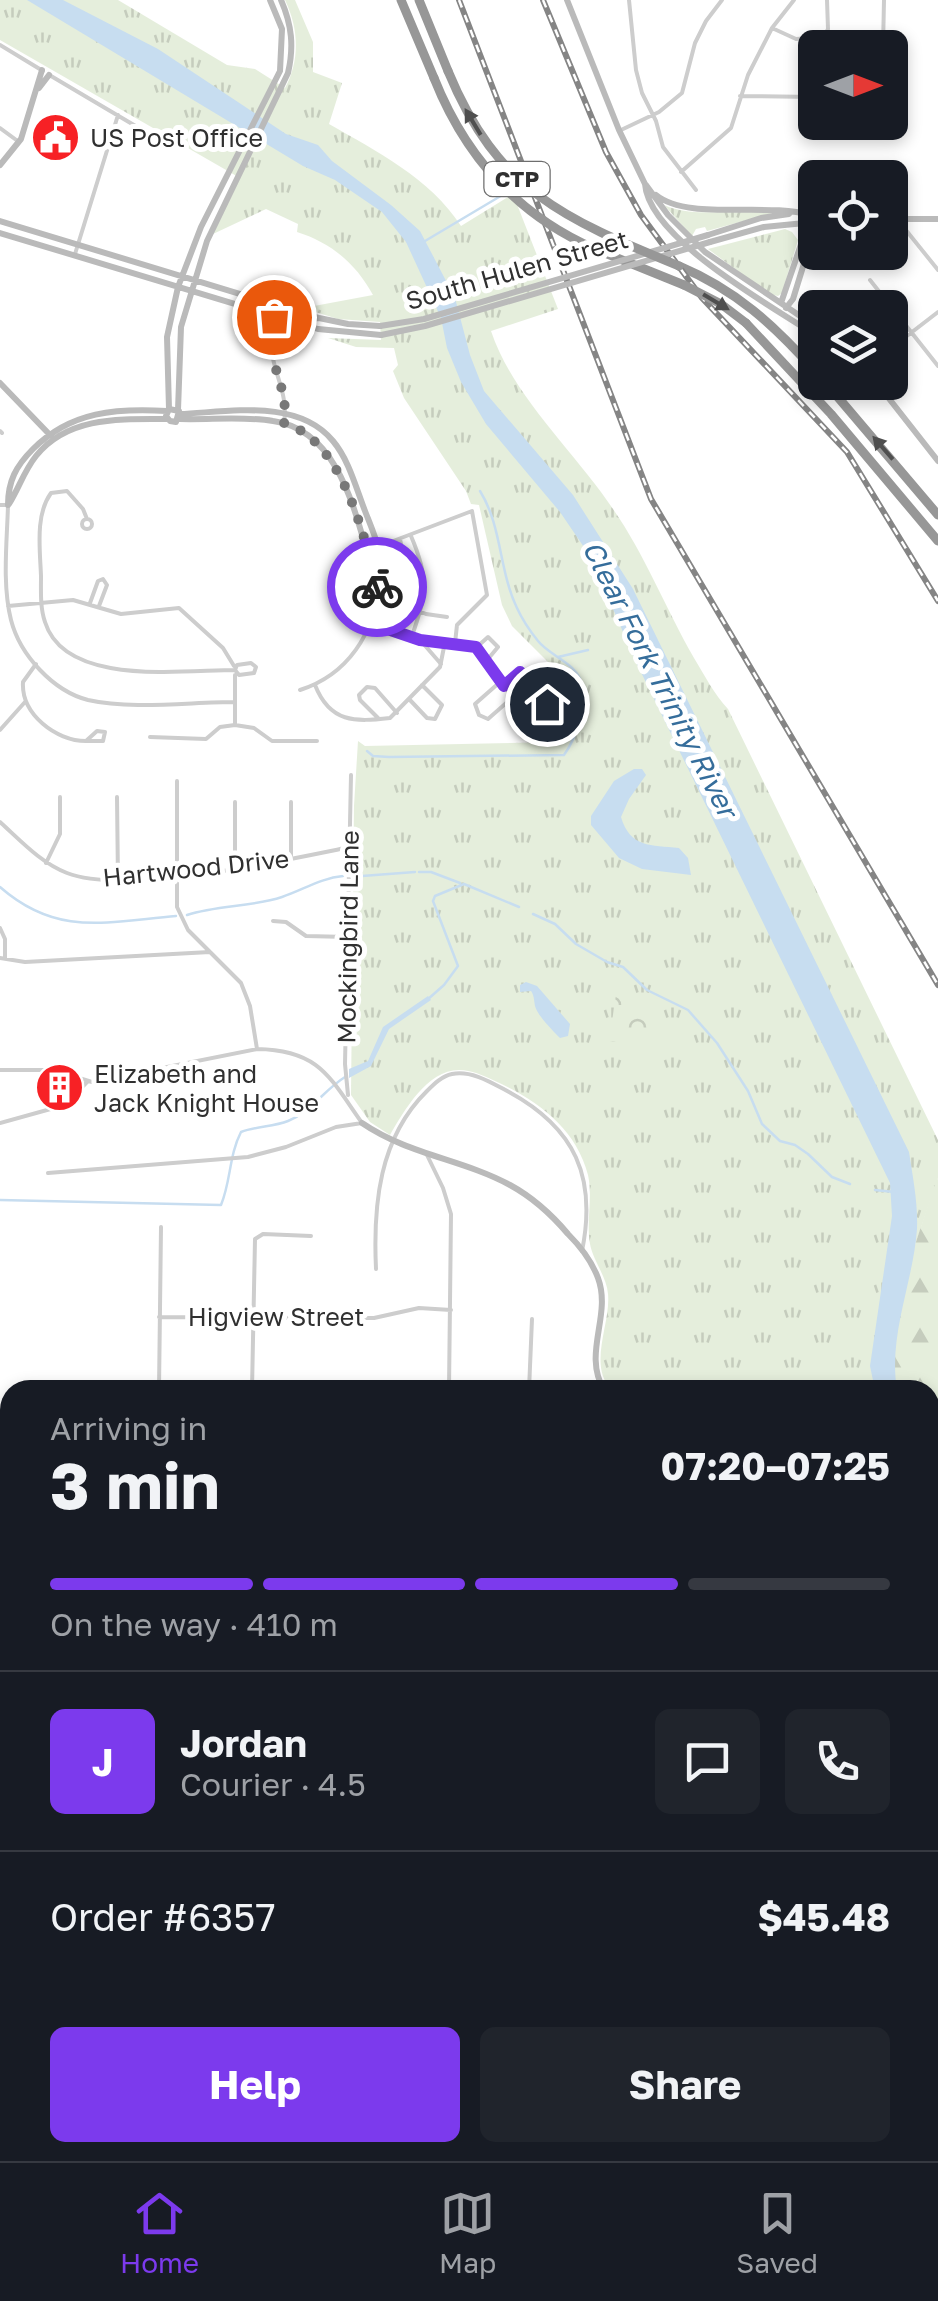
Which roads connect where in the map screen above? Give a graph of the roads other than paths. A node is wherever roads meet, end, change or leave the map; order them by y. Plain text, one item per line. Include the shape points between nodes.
1 (270, 0) edge
2 (281, 0) edge
3 (401, 0) edge
4 (419, 0) edge
5 (567, 0) edge
6 (629, 0) edge
7 (722, 0) edge
8 (794, 0) edge
9 (827, 0) edge
10 (884, 0) edge
11 (772, 28) junction
12 (883, 30) edge
13 (0, 45) edge
14 (45, 72) junction
15 (282, 78) junction
16 (740, 96) junction
17 (798, 97) edge
18 (118, 116) junction
19 (653, 116) junction
20 (0, 128) edge
21 (619, 130) junction
22 (19, 142) junction
23 (166, 144) dead end
24 (0, 164) edge
25 (682, 172) junction
26 (648, 188) junction
27 (696, 190) dead end
28 (798, 217) edge
29 (798, 219) edge
30 (908, 219) edge
31 (938, 219) edge
32 (0, 221) edge
33 (0, 232) edge
34 (908, 235) edge
35 (197, 237) junction
36 (78, 246) junction
37 (74, 256) junction
38 (201, 261) junction
39 (798, 263) edge
40 (802, 270) edge
41 (938, 270) edge
42 (182, 277) junction
43 (195, 280) junction
44 (870, 280) dead end
45 (161, 282) junction
46 (215, 286) junction
47 (796, 286) junction
48 (178, 288) junction
49 (191, 291) junction
50 (798, 298) edge
51 (228, 302) junction
52 (274, 304) junction
53 (174, 306) junction
54 (782, 308) junction
55 (938, 312) edge
56 (798, 316) edge
57 (274, 317) junction
58 (319, 318) junction
59 (798, 321) edge
60 (381, 330) junction
61 (912, 332) junction
62 (908, 335) edge
63 (798, 353) edge
64 (938, 366) edge
65 (0, 384) edge
66 (168, 394) junction
67 (180, 394) junction
68 (841, 400) edge
69 (890, 400) edge
70 (153, 410) junction
71 (198, 413) junction
72 (173, 414) junction
73 (286, 414) junction
74 (284, 423) junction
75 (52, 437) junction
76 (938, 461) edge
77 (4, 505) edge
78 (938, 516) edge
79 (87, 519) dead end
80 (411, 536) junction
81 (400, 538) junction
82 (938, 540) edge
83 (381, 545) junction
84 (377, 584) junction
85 (42, 602) junction
86 (90, 603) junction
87 (8, 606) junction
88 (99, 606) junction
89 (420, 612) junction
90 (447, 617) dead end
91 (370, 623) junction
92 (411, 638) junction
93 (420, 640) junction
94 (445, 642) junction
95 (455, 643) junction
96 (476, 647) junction
97 (488, 659) junction
98 (36, 664) junction
99 (245, 664) junction
100 (441, 664) junction
101 (236, 670) junction
102 (247, 674) junction
103 (502, 684) junction
104 (315, 685) junction
105 (422, 685) junction
106 (300, 690) dead end
107 (513, 697) junction
108 (409, 699) junction
109 (25, 702) junction
110 (235, 702) junction
111 (398, 713) junction
112 (379, 720) junction
113 (235, 726) junction
114 (0, 730) edge
115 (150, 738) dead end
116 (86, 741) dead end
117 (317, 741) dead end
118 (351, 775) dead end
119 (176, 781) dead end
120 (60, 796) dead end
121 (117, 797) dead end
122 (235, 802) dead end
123 (291, 802) dead end
124 (0, 822) edge
125 (350, 847) junction
126 (292, 859) junction
127 (46, 863) junction
128 (235, 868) junction
129 (176, 876) junction
130 (118, 882) junction
131 (272, 921) dead end
132 (0, 928) edge
133 (348, 937) junction
134 (210, 952) junction
135 (2, 958) edge
136 (256, 1049) junction
137 (0, 1070) edge
138 (87, 1082) junction
139 (348, 1098) junction
140 (0, 1123) edge
141 (362, 1123) junction
142 (391, 1141) junction
143 (426, 1155) junction
144 (48, 1173) dead end
145 (161, 1227) dead end
146 (311, 1236) dead end
147 (582, 1251) junction
148 (376, 1268) dead end
149 (451, 1310) junction
150 (160, 1317) junction
151 (254, 1317) junction
152 (532, 1319) dead end
153 (159, 1380) edge
154 (252, 1380) edge
155 (449, 1380) edge
156 (529, 1380) edge
157 (599, 1380) edge

1 - 15 street via 282,29
2 - 15 street via 292,44
3 -> 82 highway, CTP, bridge via 468,146 492,176 569,236 703,294 746,322
63 -> 4 highway, CTP, bridge via 756,310 699,274 572,220 531,192 484,140
5 - 21 street
6 - 19 street via 636,70
7 - 19 street via 695,43 682,93
8 - 11 street
9 - 11 street via 824,37 796,39
10 - 12 street
11 - 16 street
13 - 14 street
14 - 18 street
14 - 22 street
15 - 35 street
15 - 38 street
16 - 17 street
16 - 25 street via 731,128
18 - 23 street
18 - 36 street
19 - 21 street
19 - 25 street via 663,147
20 - 22 street
21 - 26 street
22 - 24 street
25 - 27 street
26 - 28 street via 675,206
26 - 54 street via 705,252
29 - 60 street, South Hulen Street, bridge via 762,218 709,239
30 - 31 street
32 - 36 street, South Hulen Street
33 - 37 street, South Hulen Street
34 - 41 street
35 - 38 street via 204,242
35 - 42 street
36 - 37 street
36 - 42 street, South Hulen Street
37 - 45 street, South Hulen Street
38 - 43 street
38 - 46 street
39 - 54 street
40 - 47 street
42 - 43 street, South Hulen Street
42 - 48 street
43 - 46 street, South Hulen Street
43 - 49 street
44 - 61 street
45 - 48 street, South Hulen Street
45 - 53 street
46 - 52 street, South Hulen Street
47 - 50 street
47 - 54 street
48 - 49 street, South Hulen Street
48 - 53 street
49 - 51 street, South Hulen Street
49 - 67 street via 180,338
51 - 52 street
51 - 57 street, South Hulen Street
52 - 58 street, South Hulen Street
53 - 66 street
54 - 56 street
54 - 59 street
55 - 61 street
57 - 58 street
57 - 60 street, South Hulen Street via 330,332
57 - 73 street via 269,350
58 - 60 street, South Hulen Street
61 - 62 street
61 - 64 street
65 - 75 street
66 - 70 street
66 - 72 street
67 - 71 street
67 - 72 street
78 -> 68 highway
69 - 76 street
70 - 72 street
70 - 75 street via 98,413 70,421
71 - 72 street
71 - 73 street
72 - 74 street
72 - 75 street via 101,421
73 - 74 street
73 - 83 street via 314,424 334,442
74 - 84 street via 310,434 333,461
75 - 77 street
77 - 87 street
79 - 85 street via 67,491 45,501
80 - 81 street
80 - 89 street via 425,569
80 - 95 street via 472,511 486,595 457,625
81 - 83 street
81 - 89 street via 405,605
83 - 84 street
84 - 91 street
85 - 86 street
85 - 87 street
85 - 101 street via 53,638 94,666
86 - 88 street
86 - 88 street via 103,580
87 - 98 street via 14,632
88 - 101 street via 122,614 184,610 228,653
89 - 90 street
89 - 92 street
91 - 92 street
91 - 104 street via 350,658
92 - 93 street
93 - 94 street
93 - 100 street
94 - 95 street
94 - 100 street
95 - 96 street
96 - 97 street
96 - 97 street via 489,637 498,650
97 - 103 street
98 - 109 street via 23,682
98 - 110 street via 90,700
99 - 101 street
99 - 102 street
99 - 102 street via 256,668
100 - 105 street
101 - 102 street
101 - 110 street
103 - 107 street
103 - 107 street via 475,704 478,714 489,718
103 - 107 street via 520,672 547,708 533,718
104 - 106 street
104 - 112 street via 344,720
105 - 108 street
105 - 108 street via 442,705 435,719
108 - 111 street
109 - 114 street
109 - 116 street via 61,738
110 - 113 street
111 - 112 street
111 - 112 street via 366,687 360,700
113 - 115 street via 220,726 206,739
113 - 117 street via 254,728 272,741
118 - 125 street, Mockingbird Lane
119 - 129 street
120 - 127 street via 60,834
121 - 130 street
122 - 128 street
123 - 126 street
124 - 127 street, Hartwood Drive
125 - 126 street, Hartwood Drive
125 - 133 street, Mockingbird Lane
126 - 128 street, Hartwood Drive
127 - 130 street, Hartwood Drive via 82,878
128 - 129 street, Hartwood Drive
129 - 130 street, Hartwood Drive
129 - 134 street via 181,920
131 - 133 street via 306,936
132 - 135 street
133 - 139 street, Mockingbird Lane
134 - 135 street
134 - 136 street via 246,993
136 - 138 street
136 - 139 street via 300,1056
137 - 138 street via 52,1070
138 - 140 street via 64,1105
139 - 141 street
141 - 142 street
141 - 144 street via 269,1153
142 - 143 street
142 - 147 street via 420,1098 449,1074 484,1078 516,1096 558,1127 579,1164 588,1218
142 - 148 street via 378,1200
143 - 147 street via 522,1192
143 - 149 street via 451,1214
145 - 150 street
146 - 151 street via 256,1236
147 - 157 street via 602,1292 594,1354
149 - 151 street, Higview Street via 419,1308 374,1318
149 - 155 street
150 - 151 street, Higview Street
150 - 153 street
151 - 154 street
152 - 156 street

